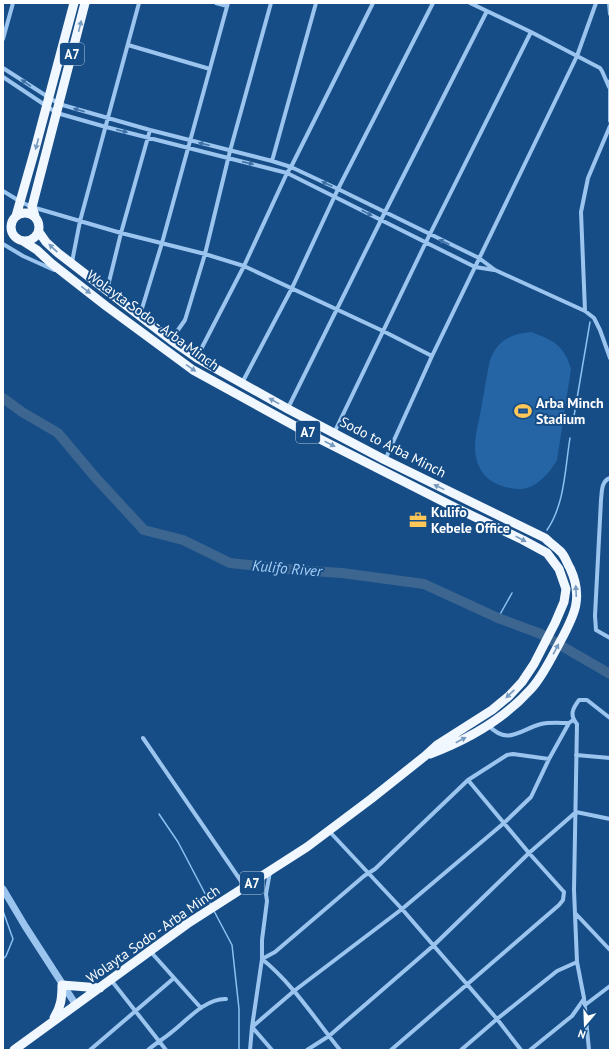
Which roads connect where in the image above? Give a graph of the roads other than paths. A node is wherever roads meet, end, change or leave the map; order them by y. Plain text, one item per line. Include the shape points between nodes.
1 (13, 3) edge
2 (74, 3) edge
3 (85, 3) edge
4 (139, 3) edge
5 (216, 3) edge
6 (271, 3) edge
7 (316, 3) edge
8 (373, 3) edge
9 (433, 3) edge
10 (470, 3) edge
11 (595, 3) edge
12 (609, 3) edge
13 (227, 4) edge
14 (487, 11) junction
15 (610, 14) edge
16 (531, 32) junction
17 (3, 39) edge
18 (128, 45) junction
19 (577, 56) junction
20 (3, 68) edge
21 (210, 69) junction
22 (3, 77) edge
23 (610, 81) edge
24 (609, 87) edge
25 (48, 103) junction
26 (58, 109) junction
27 (109, 119) junction
28 (610, 121) edge
29 (610, 126) edge
30 (106, 127) junction
31 (150, 130) junction
32 (148, 138) junction
33 (191, 141) junction
34 (188, 149) junction
35 (230, 151) junction
36 (228, 158) junction
37 (272, 161) junction
38 (291, 167) junction
39 (287, 173) junction
40 (338, 189) junction
41 (3, 191) edge
42 (335, 196) junction
43 (21, 202) junction
44 (32, 207) junction
45 (385, 212) junction
46 (16, 216) junction
47 (34, 216) junction
48 (381, 220) junction
49 (80, 221) junction
50 (39, 232) junction
51 (121, 233) junction
52 (430, 235) junction
53 (23, 241) junction
54 (426, 242) junction
55 (3, 244) edge
56 (162, 244) junction
57 (205, 254) junction
58 (479, 258) junction
59 (72, 262) junction
60 (244, 266) junction
61 (475, 267) junction
62 (495, 270) junction
63 (66, 274) junction
64 (292, 288) junction
65 (107, 290) junction
66 (337, 309) junction
67 (584, 311) junction
68 (140, 315) junction
69 (383, 331) junction
70 (169, 338) junction
71 (158, 345) junction
72 (432, 356) junction
73 (197, 358) junction
74 (610, 358) edge
75 (242, 383) junction
76 (288, 409) junction
77 (334, 433) junction
78 (385, 460) junction
79 (379, 469) junction
80 (610, 478) edge
81 (461, 498) junction
82 (456, 508) junction
83 (610, 638) edge
84 (545, 670) joint
85 (610, 718) edge
86 (573, 720) junction
87 (569, 723) junction
88 (488, 725) junction
89 (143, 738) dead end
90 (576, 755) junction
91 (425, 756) junction
92 (610, 758) edge
93 (549, 759) junction
94 (468, 780) junction
95 (576, 812) junction
96 (610, 819) edge
97 (504, 823) junction
98 (329, 830) junction
99 (529, 853) junction
100 (270, 871) junction
101 (369, 873) junction
102 (245, 888) junction
103 (3, 889) edge
104 (574, 890) junction
105 (564, 892) junction
106 (402, 909) junction
107 (575, 914) junction
108 (433, 946) junction
109 (610, 950) edge
110 (150, 951) junction
111 (262, 958) junction
112 (577, 962) junction
113 (174, 978) junction
114 (111, 980) junction
115 (62, 985) junction
116 (466, 985) junction
117 (610, 986) edge
118 (100, 988) junction
119 (294, 992) junction
120 (584, 998) junction
121 (226, 999) dead end
122 (76, 1005) junction
123 (585, 1005) junction
124 (200, 1008) junction
125 (136, 1012) junction
126 (496, 1019) junction
127 (52, 1021) junction
128 (252, 1027) junction
129 (329, 1036) junction
130 (158, 1041) junction
131 (14, 1050) edge
132 (90, 1050) edge
133 (148, 1050) edge
134 (166, 1050) edge
135 (250, 1050) edge
136 (272, 1050) edge
137 (307, 1050) edge
138 (340, 1050) edge
139 (391, 1050) edge
140 (461, 1050) edge
141 (521, 1050) edge
142 (530, 1050) edge
143 (589, 1050) edge

1 - 17 street
2 - 25 highway, Wolayta Sodo - Arba Minch / A7
26 -> 3 highway, A7
4 - 18 street
5 - 13 street
6 - 35 street
7 - 37 street
8 - 38 street
9 - 40 street
10 - 14 street
11 - 19 street
12 - 15 street
13 - 21 street
14 - 16 street
14 - 45 street
16 - 19 street
16 - 52 street
18 - 21 street
18 - 27 street
19 - 24 street via 602,71
19 - 58 street
25 -> 20 street
21 - 33 street
22 - 25 street
23 - 24 street
24 - 28 street
25 - 26 street
25 - 26 street
25 -> 43 highway, Wolayta Sodo - Arba Minch / A7
27 -> 26 street
26 - 30 street
26 - 44 highway, A7
27 - 30 street
27 - 31 street
29 - 67 street via 588,178 581,212
30 -> 32 street
30 - 49 street
31 - 32 street
31 - 33 street
32 - 34 street
32 - 51 street
33 - 34 street
35 -> 33 street
34 - 36 street
34 - 56 street
35 - 36 street
35 - 37 street
36 -> 39 street
36 - 57 street
37 - 38 street
38 - 39 street
40 -> 38 street
39 - 42 street
39 - 60 street
40 - 42 street
40 - 45 street
41 - 43 street
42 -> 48 street
42 - 64 street
43 - 44 street
43 - 46 highway, Wolayta Sodo - Arba Minch / A7
44 - 47 highway, A7
44 - 49 street
45 - 48 street
45 - 52 street
46 - 47 highway via 26,213
46 - 53 highway, Wolayta Sodo - Arba Minch / A7 via 11,223 11,231 16,238
47 - 50 highway, A7 via 39,225
48 - 54 street
48 - 66 street
49 - 51 street
49 - 59 street
50 - 53 highway via 33,239
59 -> 50 highway, Sodo to Arba Minch / A7 via 58,253
51 - 56 street
51 - 65 street
52 - 54 street
58 -> 52 street
53 - 63 highway, Wolayta Sodo - Arba Minch / A7
54 - 61 street
54 - 69 street
55 - 63 street via 23,256
56 - 57 street
56 - 68 street
57 - 60 street
57 - 70 street via 185,320
58 - 61 street
58 - 62 street
59 - 65 highway, Sodo to Arba Minch / A7
60 - 64 street
60 - 73 street
61 - 62 street
61 - 72 street
62 - 67 street
63 -> 71 highway, Wolayta Sodo - Arba Minch / A7
64 - 66 street
64 - 75 street
65 - 68 highway, Sodo to Arba Minch / A7
66 - 69 street
66 - 76 street
67 - 74 street via 594,318
68 - 70 highway, Sodo to Arba Minch / A7
69 - 72 street
69 - 77 street
70 - 71 highway
70 - 73 highway, Sodo to Arba Minch / A7
71 -> 79 highway, Wolayta Sodo - Arba Minch / A7 via 193,370
72 - 78 street
73 - 75 highway, Sodo to Arba Minch / A7
76 -> 75 highway, Sodo to Arba Minch / A7
76 - 77 highway, Sodo to Arba Minch / A7
77 - 78 highway, Sodo to Arba Minch / A7
78 - 79 street
81 -> 78 highway, Sodo to Arba Minch / A7
79 - 82 highway, Wolayta Sodo - Arba Minch / A7
80 - 83 street via 603,484 601,500 595,616 596,630
81 - 82 highway
84 -> 81 highway, Sodo to Arba Minch / A7 via 567,628 576,603 575,579 562,554 545,538
82 -> 91 highway, Wolayta Sodo - Arba Minch / A7 via 547,553 559,569 566,588 564,602 555,623 522,682 492,710 437,745
84 - 88 highway, Wolayta Sodo - Arba Minch / A7 via 519,701
85 - 86 street via 587,700 579,700 572,712
86 - 87 street
86 - 90 street via 577,724
87 - 88 street via 542,723 504,736 497,734
87 - 93 street
91 -> 88 highway, Wolayta Sodo - Arba Minch / A7 via 454,744
89 - 102 street
90 - 92 street
90 - 95 street
91 - 98 highway, Wolayta Sodo - Arba Minch / A7
93 - 94 street via 507,755
93 - 97 street via 531,797
94 - 97 street
94 - 101 street
95 - 96 street
95 - 99 street
95 - 104 street
97 - 99 street
97 - 106 street
98 - 100 highway, Wolayta Sodo - Arba Minch / A7
98 - 101 street
99 - 105 street
99 - 108 street
100 - 102 highway, Wolayta Sodo - Arba Minch / A7
100 - 111 street
101 - 106 street
101 - 111 street via 275,952
102 - 110 highway, Wolayta Sodo - Arba Minch / A7 via 187,924
103 - 115 street
104 - 105 street
104 - 107 street
105 - 116 street via 559,905
106 - 108 street
106 - 119 street
107 - 109 street
107 - 112 street
108 - 116 street
108 - 129 street
110 - 113 street
110 - 114 highway, Wolayta Sodo - Arba Minch / A7
111 - 119 street
111 - 128 street
112 - 120 street
112 - 126 street via 557,971
113 - 124 street
113 - 125 street
114 - 118 highway, Wolayta Sodo - Arba Minch / A7
114 - 125 street
115 - 118 highway
115 - 122 street
115 - 127 highway via 59,1010
116 - 126 street
116 - 139 street
117 - 123 street
118 - 122 highway, Wolayta Sodo - Arba Minch / A7
119 - 128 street
119 - 129 street
120 - 123 street
120 - 142 street via 572,1016
121 - 124 street via 219,999
122 - 127 highway, Wolayta Sodo - Arba Minch / A7
123 - 143 street
124 - 130 street via 172,1033
125 - 130 street
125 - 132 street
126 - 140 street
126 - 141 street
127 - 131 highway, Wolayta Sodo - Arba Minch / A7
128 - 135 street
128 - 136 street
129 - 137 street
129 - 138 street
130 - 133 street
130 - 134 street

